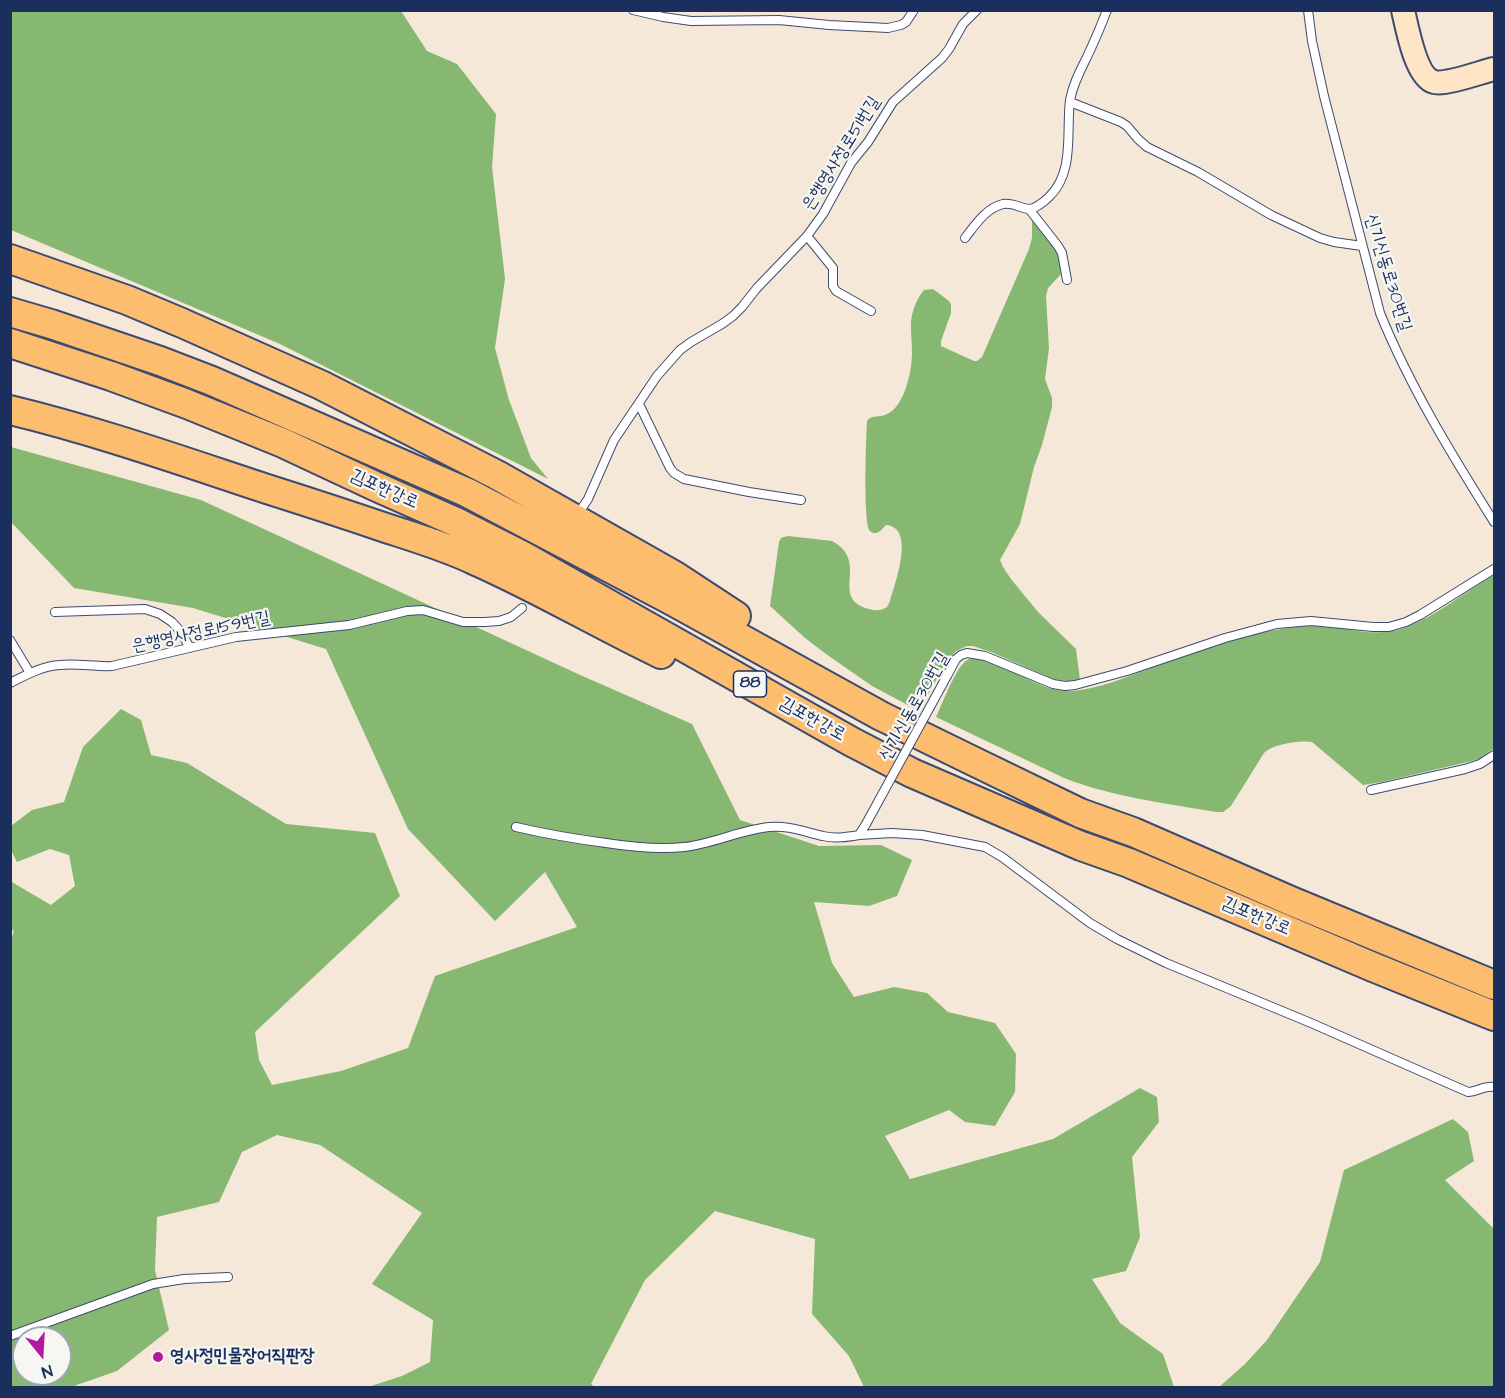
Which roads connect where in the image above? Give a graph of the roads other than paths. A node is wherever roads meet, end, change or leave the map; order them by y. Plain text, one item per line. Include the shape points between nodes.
1 (633, 10) edge
2 (914, 10) edge
3 (977, 10) edge
4 (1107, 10) edge
5 (1308, 10) edge
6 (1403, 10) edge
7 (1494, 69) edge
8 (1070, 102) junction
9 (1029, 209) junction
10 (807, 236) junction
11 (965, 238) dead end
12 (1362, 246) junction
13 (10, 259) edge
14 (1067, 280) dead end
15 (871, 311) dead end
16 (10, 312) edge
17 (10, 343) edge
18 (639, 404) junction
19 (10, 410) edge
20 (801, 500) dead end
21 (582, 508) dead end
22 (1494, 522) edge
23 (1494, 569) edge
24 (522, 608) dead end
25 (55, 612) dead end
26 (10, 640) edge
27 (190, 648) junction
28 (30, 673) junction
29 (10, 683) edge
30 (753, 686) junction
31 (881, 716) junction
32 (1494, 754) edge
33 (1371, 790) dead end
34 (516, 827) dead end
35 (859, 835) junction
36 (1494, 985) edge
37 (1494, 1016) edge
38 (1494, 1087) edge
39 (228, 1277) dead end
40 (10, 1336) edge

1 - 2 lane via 691,21 778,20 888,28 906,22
3 - 10 lane, 은행영사정로51번길 via 963,24 942,58 893,102
4 - 8 lane via 1077,76
5 - 12 lane, 신기신동로30번길 via 1324,96
6 - 7 street via 1419,67 1433,82
8 - 9 lane via 1063,177 1049,198
8 - 12 lane via 1121,122 1142,144 1271,215 1320,238
9 - 11 lane via 1002,204 986,213
9 - 14 lane via 1058,246
10 - 15 lane, 은행영사정로51번길 via 832,265 836,291
10 - 18 lane, 은행영사정로51번길 via 733,316 671,359
12 - 22 lane, 신기신동로30번길 via 1388,333 1443,439
13 - 31 highway via 182,323 321,385 497,475 675,576
16 - 31 highway, 김포한강로 / 88 via 212,381 468,493
17 - 30 highway, 김포한강로 / 88 via 188,404 456,522
18 - 20 lane via 670,468 678,476
18 - 21 lane, 은행영사정로51번길 via 614,440
19 - 30 highway via 120,441 433,544 531,587 662,655
23 - 35 lane, 신기신동로30번길, bridge via 1420,615 1389,627 1311,621 1277,624 1075,685 1053,684 967,652 956,659
24 - 27 lane, 은행영사정로159번길 via 511,617 484,622 463,622 423,610 407,611 350,625 236,637
25 - 27 lane via 145,609 172,622
26 - 28 lane
27 - 28 lane, 은행영사정로159번길 via 112,666 48,666
28 - 29 lane, 은행영사정로159번길
30 - 37 highway, 김포한강로 / 88 via 912,773 963,796
31 - 36 highway, 김포한강로 / 88 via 1080,813
32 - 33 lane via 1465,769
34 - 35 lane via 617,845 669,849 769,827 804,830 825,837
35 - 38 lane via 904,833 985,847 1105,933 1166,963 1468,1092
39 - 40 lane via 153,1284

